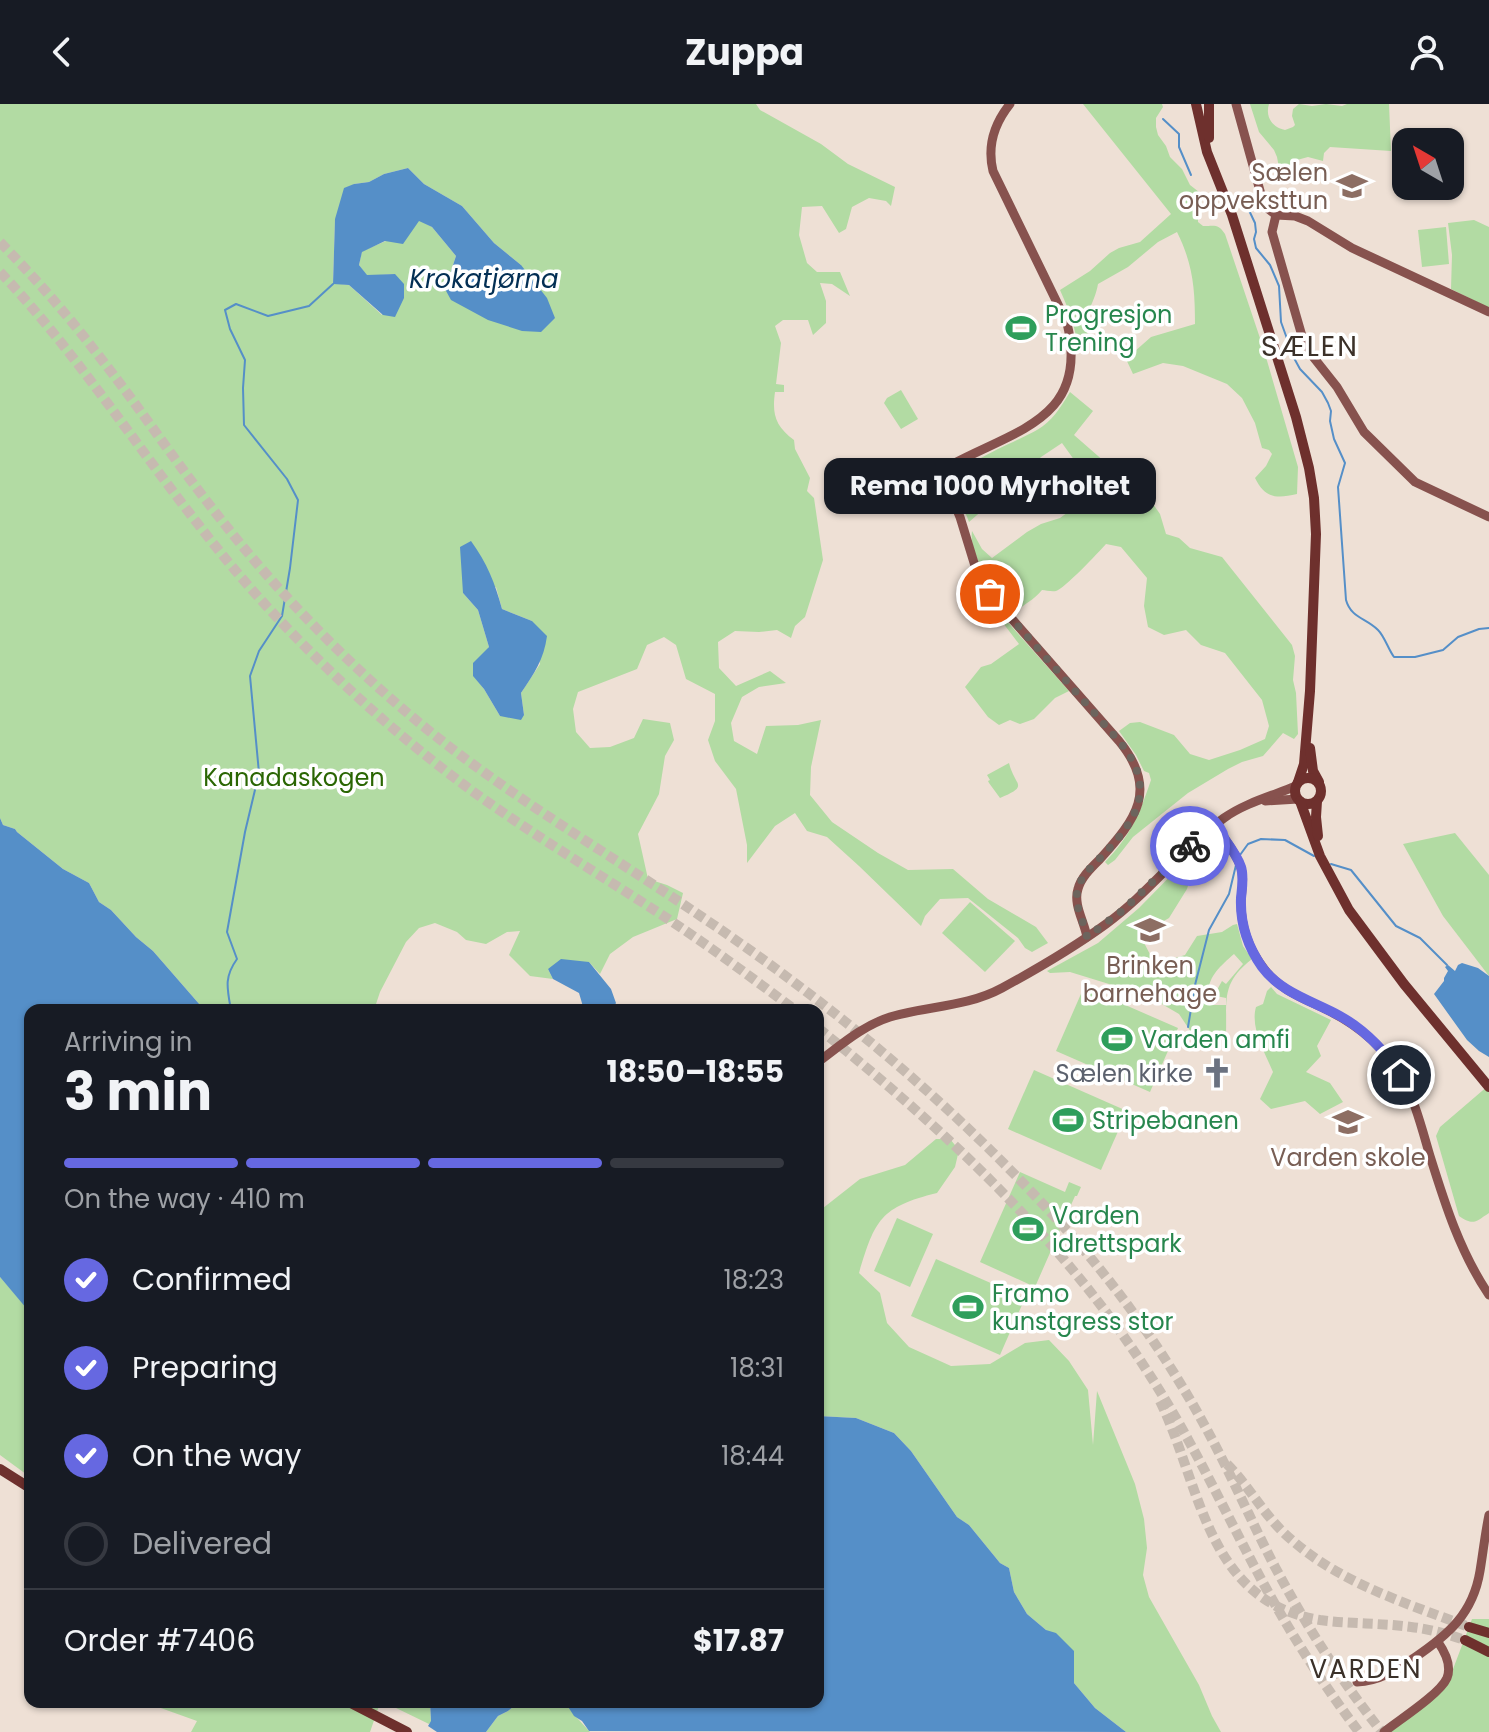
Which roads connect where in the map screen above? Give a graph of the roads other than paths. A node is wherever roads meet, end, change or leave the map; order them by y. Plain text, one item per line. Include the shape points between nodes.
1 (1010, 104) edge
2 (1196, 104) edge
3 (1209, 104) edge
4 (1236, 104) edge
5 (1221, 186) junction
6 (1276, 215) junction
7 (1489, 312) edge
8 (1489, 517) edge
9 (1308, 731) junction
10 (1319, 782) junction
11 (1297, 784) junction
12 (1299, 800) junction
13 (1317, 801) junction
14 (1258, 802) junction
15 (1215, 825) junction
16 (1328, 872) junction
17 (1078, 905) junction
18 (1099, 928) junction
19 (1082, 940) junction
20 (824, 1057) edge
21 (1489, 1087) edge
22 (1489, 1295) edge
23 (0, 1469) edge
24 (24, 1484) edge
25 (1489, 1515) edge
26 (1469, 1627) tunnel mouth
27 (1489, 1633) edge
28 (1465, 1640) tunnel mouth
29 (1438, 1642) junction
30 (1489, 1652) edge
31 (1357, 1682) dead end
32 (357, 1708) edge
33 (397, 1731) edge
34 (1384, 1732) edge

1 - 17 main road via 992,140 993,171 1061,310 1071,359 1063,391 1046,414 1023,431 951,465 944,481 986,587 1119,741 1137,771 1140,794 1134,816 1079,884
2 - 5 main road
3 - 5 main road via 1210,140
4 - 6 main road via 1262,198
5 - 9 main road via 1296,417 1312,483 1316,534
6 - 7 main road via 1308,221 1352,248
6 - 8 main road via 1273,237 1302,336 1359,426 1415,482
9 - 10 main road
9 - 11 main road
10 - 11 main road via 1308,777
10 - 13 main road
11 - 12 main road
11 - 14 main road
12 - 13 main road
12 - 14 main road
12 - 16 main road
13 - 16 main road via 1316,824
14 - 15 main road
15 - 18 main road
15 - 22 main road via 1241,868 1244,929 1263,968 1290,992 1367,1035 1401,1075 1459,1241
16 - 21 main road via 1368,938
17 - 18 main road
17 - 19 main road via 1085,924
18 - 19 main road
19 - 20 main road via 993,993 876,1023
23 - 24 main road
25 - 29 main road via 1473,1596
26 - 27 main road
28 - 30 main road
29 - 31 main road via 1386,1676
29 - 34 main road via 1448,1662 1447,1678
32 - 33 main road

